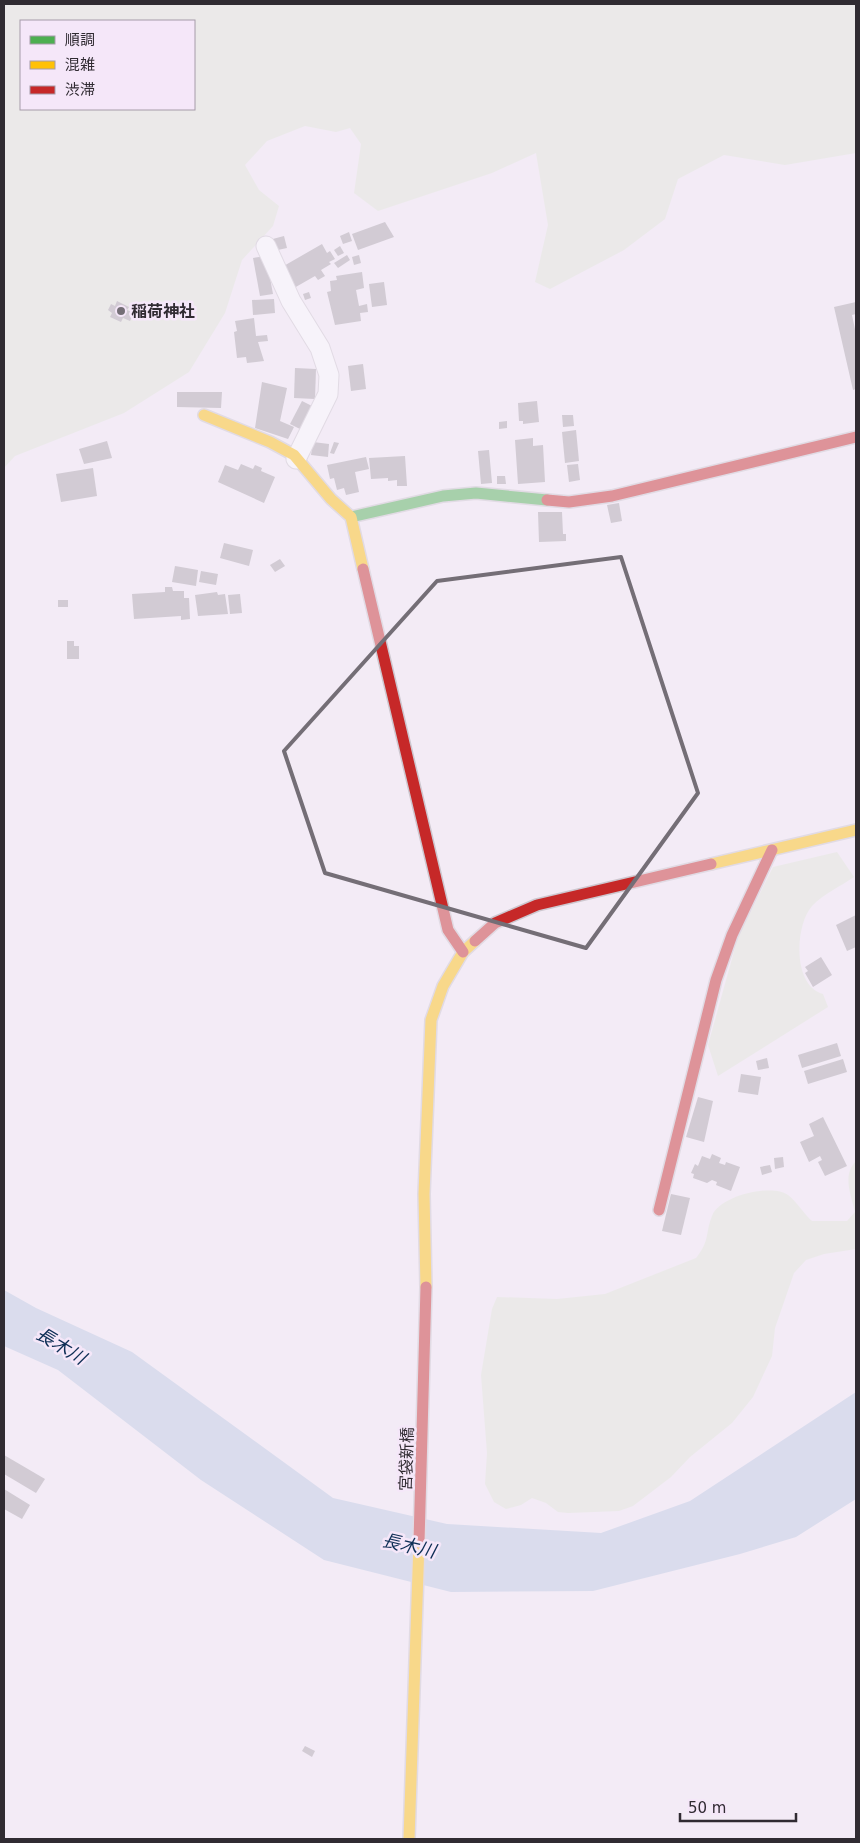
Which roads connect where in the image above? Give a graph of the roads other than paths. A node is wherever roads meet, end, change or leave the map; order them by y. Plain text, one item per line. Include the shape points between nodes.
1 (266, 246) dead end
2 (204, 415) dead end
3 (856, 438) edge
4 (296, 458) junction
5 (351, 517) junction
6 (856, 830) edge
7 (772, 850) junction
8 (463, 952) junction
9 (659, 1210) dead end
10 (409, 1839) edge

1 - 4 street via 291,301 320,348 329,376 328,394
2 - 4 street via 270,442
3 - 5 street via 603,497 569,502 476,493 443,496
4 - 5 street
5 - 8 street via 448,930
6 - 7 street, 宮袋新橋
7 - 8 street, 宮袋新橋 via 537,905 495,923
7 - 9 street via 732,935 716,980
8 - 10 street, 宮袋新橋 via 443,986 431,1020 424,1194 427,1306

